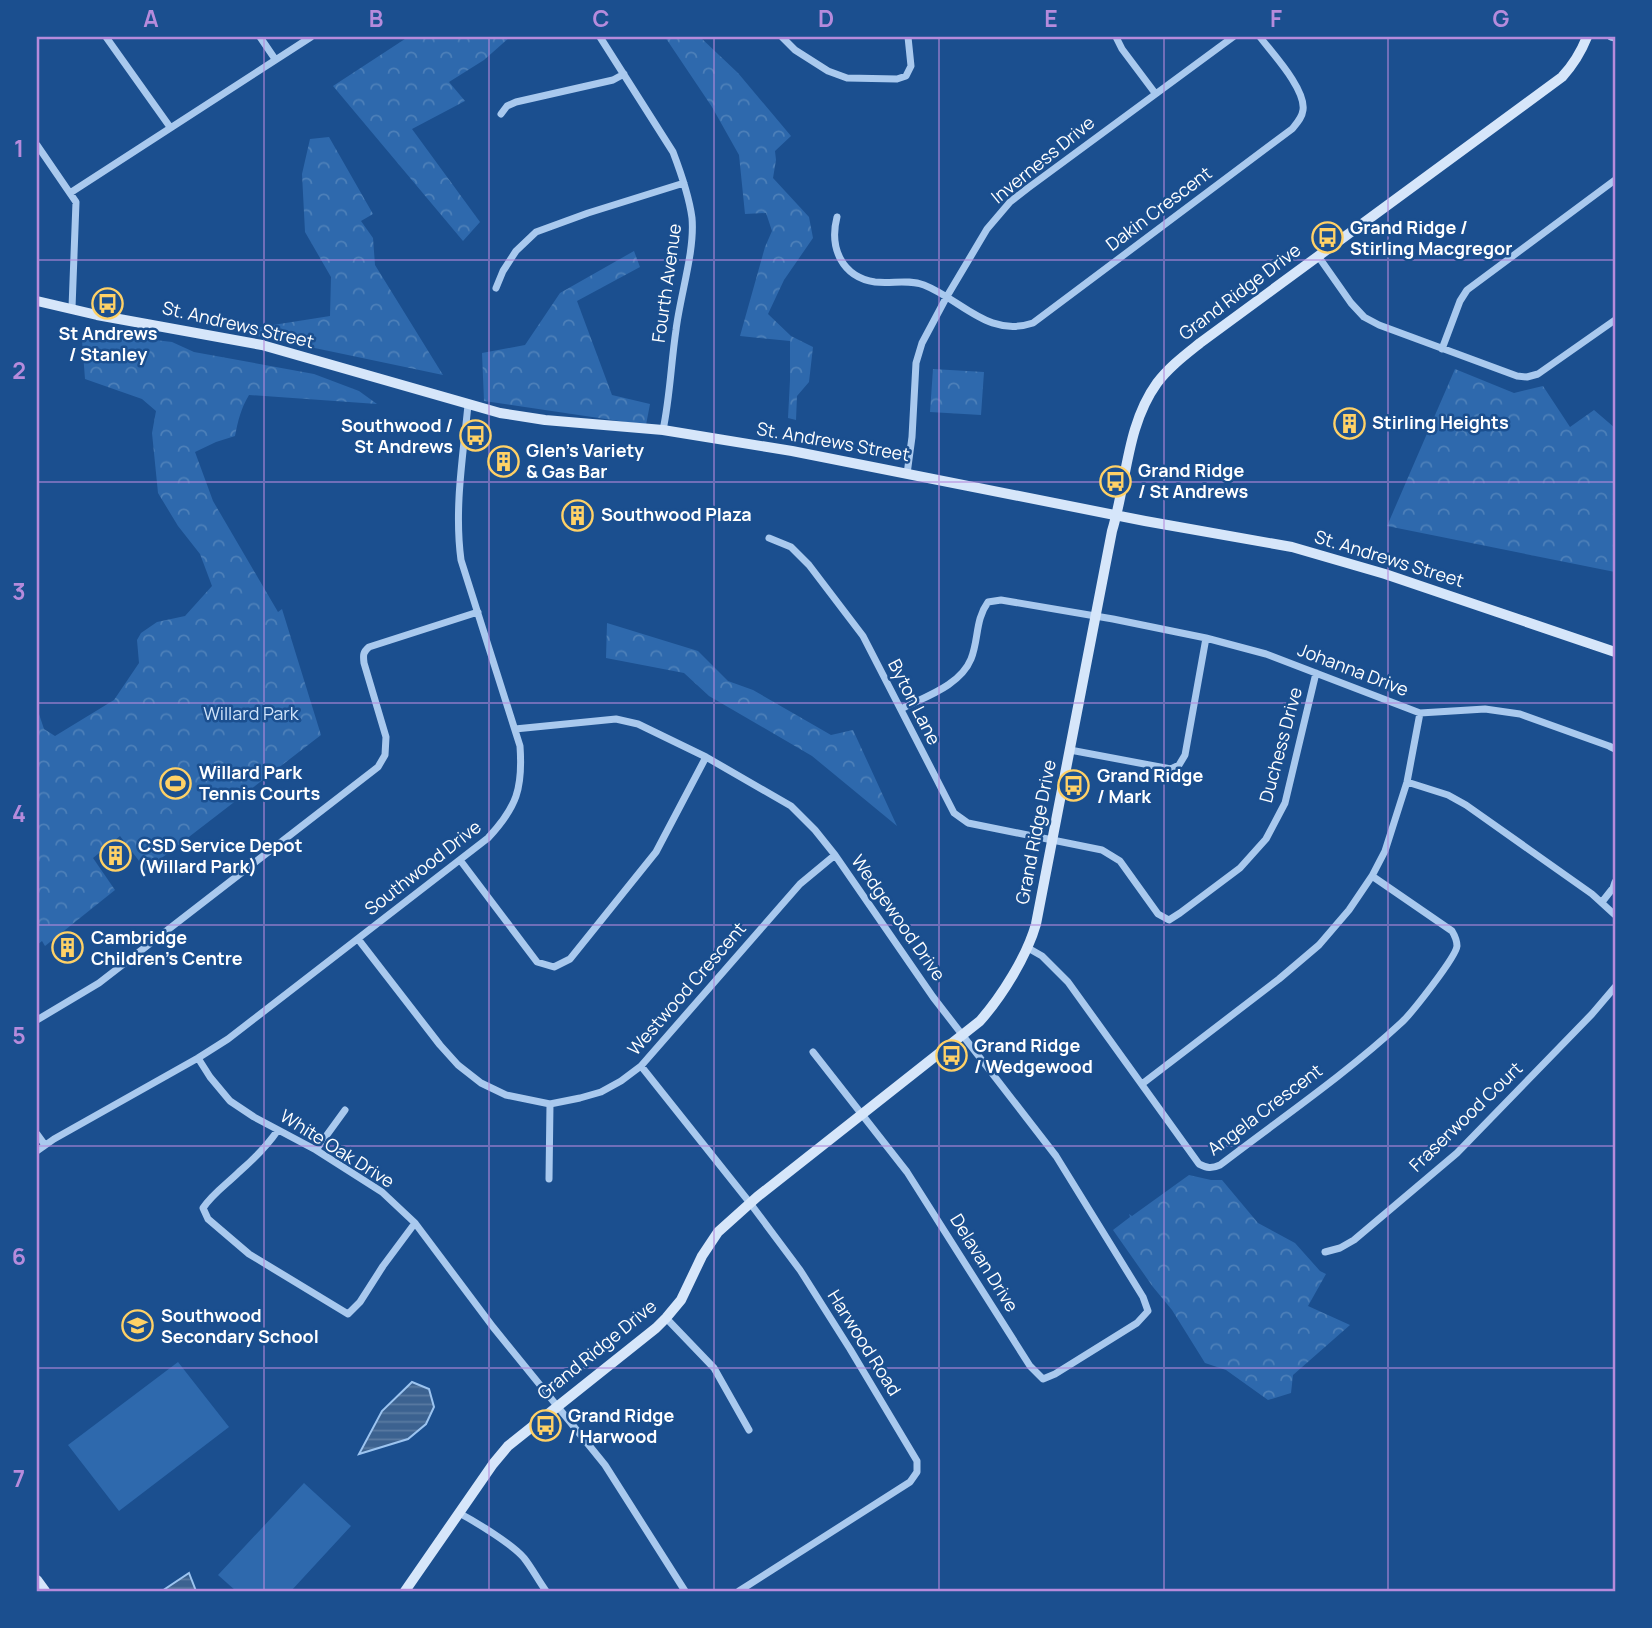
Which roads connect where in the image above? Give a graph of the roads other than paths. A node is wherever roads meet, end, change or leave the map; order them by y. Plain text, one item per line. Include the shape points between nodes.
1 (106, 37) edge
2 (260, 37) edge
3 (311, 37) edge
4 (600, 37) edge
5 (782, 37) edge
6 (908, 37) edge
7 (1116, 37) edge
8 (1233, 37) edge
9 (1260, 37) edge
10 (1587, 37) edge
11 (275, 59) junction
12 (624, 74) junction
13 (1155, 93) junction
14 (500, 114) dead end
15 (170, 127) junction
16 (37, 145) edge
17 (1615, 180) edge
18 (684, 183) junction
19 (70, 192) junction
20 (837, 217) dead end
21 (1318, 256) junction
22 (496, 288) dead end
23 (946, 298) junction
24 (37, 301) edge
25 (72, 308) junction
26 (1615, 320) edge
27 (1442, 349) junction
28 (468, 405) junction
29 (663, 430) junction
30 (907, 474) junction
31 (1117, 514) junction
32 (769, 538) dead end
33 (478, 612) junction
34 (1096, 617) junction
35 (1206, 638) junction
36 (1615, 652) edge
37 (1316, 673) junction
38 (901, 709) junction
39 (1420, 713) junction
40 (515, 729) junction
41 (1615, 749) edge
42 (1070, 750) junction
43 (706, 757) junction
44 (1407, 782) junction
45 (1053, 840) junction
46 (835, 855) junction
47 (460, 860) junction
48 (1372, 876) junction
49 (1615, 882) edge
50 (1602, 902) junction
51 (1615, 915) edge
52 (358, 939) junction
53 (1028, 948) junction
54 (1615, 987) edge
55 (37, 1020) edge
56 (962, 1035) junction
57 (813, 1052) dead end
58 (198, 1058) junction
59 (641, 1066) junction
60 (1142, 1084) junction
61 (551, 1104) junction
62 (345, 1110) dead end
63 (863, 1114) junction
64 (278, 1130) junction
65 (37, 1134) edge
66 (45, 1145) junction
67 (316, 1150) junction
68 (37, 1151) edge
69 (549, 1179) dead end
70 (750, 1203) junction
71 (415, 1223) junction
72 (1325, 1252) dead end
73 (1143, 1297) joint
74 (666, 1318) junction
75 (556, 1406) junction
76 (749, 1430) dead end
77 (459, 1513) junction
78 (405, 1591) edge
79 (545, 1591) edge
80 (685, 1591) edge
81 (739, 1591) edge

1 - 15 street
2 - 11 street
3 - 11 street
4 - 12 street, Fourth Avenue
5 - 6 street via 795,50 846,78 897,79 906,76 911,65
7 - 13 street
8 - 13 street, Inverness Drive
9 - 23 street, Dakin Crescent via 1301,96 1303,109 1292,129 1033,323 1008,328
10 - 21 street, Grand Ridge Drive via 1562,77
11 - 15 street
12 - 14 street via 516,102
12 - 18 street, Fourth Avenue via 673,152
13 - 23 street, Inverness Drive via 1010,202 987,229
15 - 19 street
16 - 19 street
17 - 27 street via 1467,290
18 - 22 street via 536,232 516,251
18 - 29 street, Fourth Avenue via 691,239
19 - 25 street via 76,202
20 - 23 street, Dakin Crescent via 835,249 850,272 875,282 919,284
21 - 27 street via 1364,317
21 - 31 street, Grand Ridge Drive via 1181,358 1158,382 1139,416
23 - 30 street, Inverness Drive via 918,353
24 - 25 street, St. Andrews Street
25 - 28 street, St. Andrews Street via 262,345
26 - 27 street via 1527,377
28 - 29 street, St. Andrews Street via 545,420
28 - 33 street, Southwood Drive via 458,537
29 - 30 street, St. Andrews Street
30 - 31 street, St. Andrews Street
31 - 34 street, Grand Ridge Drive
31 - 36 street, St. Andrews Street via 1292,547
32 - 38 street, Byton Lane via 791,547 809,565 863,636
33 - 40 street, Southwood Drive
33 - 55 street via 365,650 364,663 386,737 379,767 99,983
34 - 35 street, Johanna Drive
34 - 38 street, Johanna Drive via 1001,600 988,602 963,672
34 - 42 street, Grand Ridge Drive
35 - 37 street, Johanna Drive
35 - 42 street via 1185,754 1179,765 1171,769
37 - 39 street, Johanna Drive
37 - 45 street, Duchess Drive via 1285,803 1266,839 1240,867 1180,913 1168,920 1158,914 1119,861 1102,850
38 - 45 street, Byton Lane via 961,820
39 - 41 street via 1486,709 1520,714
39 - 44 street, Johanna Drive
40 - 43 street, Wedgewood Drive via 627,720
40 - 47 street, Southwood Drive via 520,746 518,793 499,826
42 - 45 street, Grand Ridge Drive
43 - 46 street, Wedgewood Drive via 791,806
43 - 47 street via 656,852 570,960 554,967 537,961
44 - 48 street, Johanna Drive
44 - 50 street via 1466,806
45 - 53 street, Grand Ridge Drive
46 - 56 street, Wedgewood Drive
46 - 59 street, Westwood Crescent via 800,884
47 - 52 street, Southwood Drive
48 - 60 street, Johanna Drive via 1319,945
48 - 60 street, Angela Crescent via 1456,937 1457,948 1450,960 1404,1021 1213,1169 1199,1164
49 - 50 street
50 - 51 street
52 - 58 street, Southwood Drive
52 - 61 street, Westwood Crescent via 458,1065 506,1096
53 - 56 street, Grand Ridge Drive via 988,1012
53 - 60 street, Angela Crescent via 1068,982
54 - 72 street, Fraserwood Court via 1457,1153 1354,1240
56 - 63 street, Grand Ridge Drive
56 - 73 street, Wedgewood Drive via 1056,1156
57 - 63 street, Delavan Drive
58 - 64 street, White Oak Drive via 230,1101
58 - 66 street, Southwood Drive
59 - 61 street, Westwood Crescent via 601,1092
59 - 70 street, Harwood Road
61 - 69 street
62 - 67 street
63 - 70 street, Grand Ridge Drive
63 - 73 street, Delavan Drive via 908,1172 1042,1379 1137,1322 1148,1311
64 - 67 street, White Oak Drive
64 - 71 street via 203,1208 208,1219 249,1254 348,1314
65 - 66 street
66 - 68 street, Southwood Drive
67 - 71 street, White Oak Drive via 382,1192
70 - 74 street, Grand Ridge Drive via 718,1232 681,1300
70 - 81 street, Harwood Road via 850,1349 917,1461 917,1472 910,1482
71 - 75 street, White Oak Drive
74 - 75 street, Grand Ridge Drive
74 - 76 street via 714,1368
75 - 77 street, Grand Ridge Drive via 508,1446
75 - 80 street via 605,1465
77 - 78 street, Grand Ridge Drive
77 - 79 street via 517,1552

